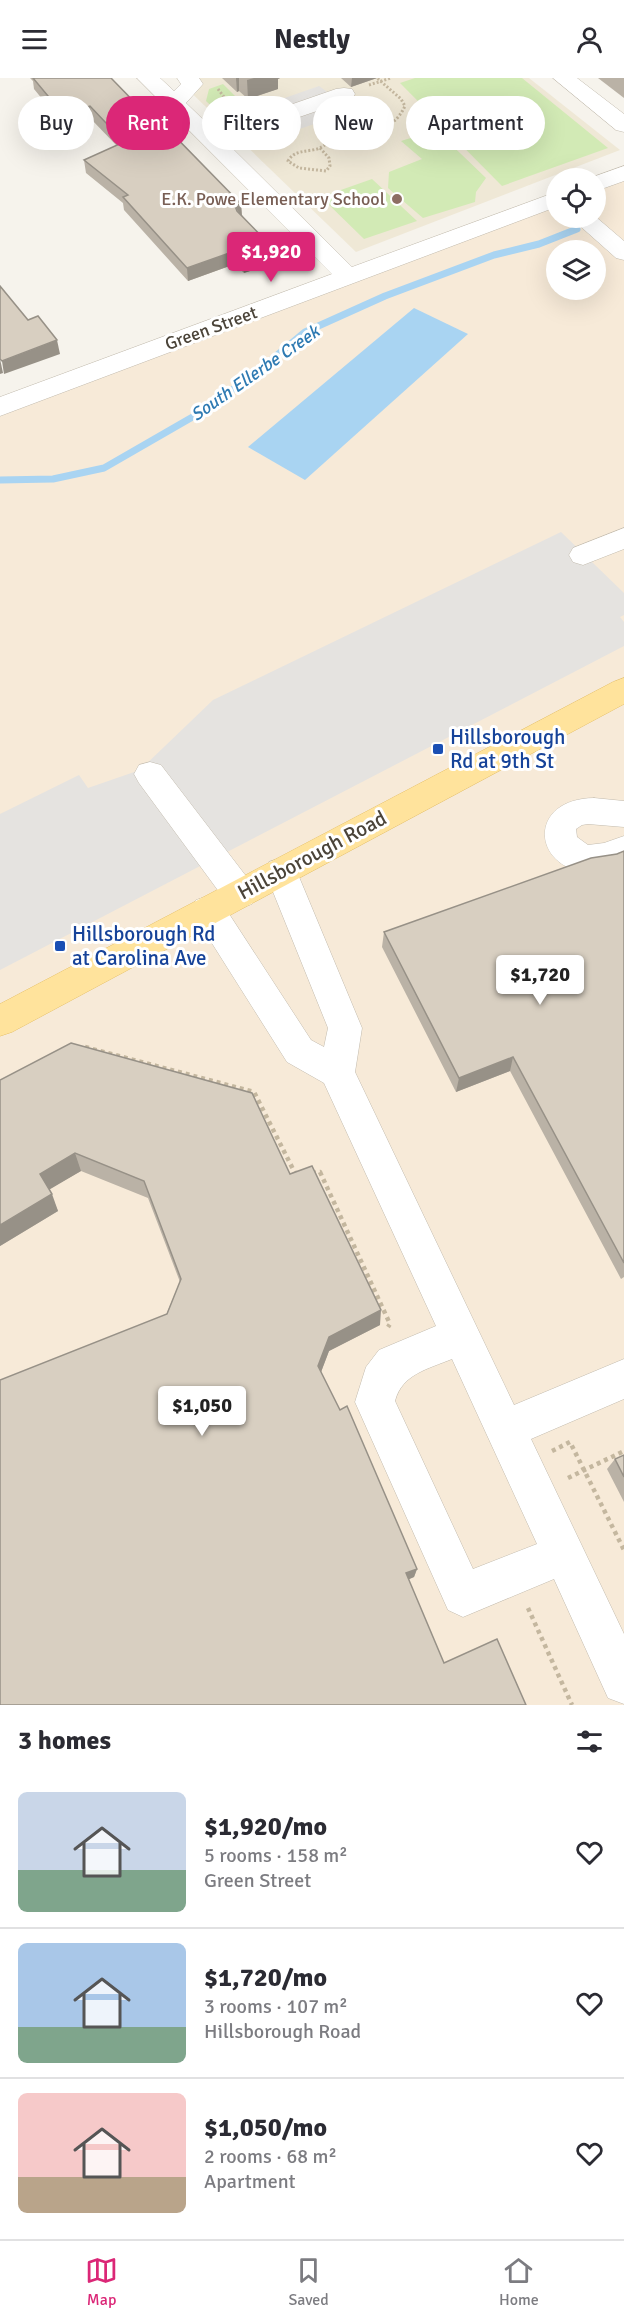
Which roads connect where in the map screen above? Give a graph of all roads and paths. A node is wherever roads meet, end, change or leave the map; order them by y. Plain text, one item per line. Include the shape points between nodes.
1 (148, 78) edge
2 (188, 78) edge
3 (377, 78) edge
4 (564, 78) edge
5 (344, 94) dead end
6 (166, 96) edge
7 (181, 96) edge
8 (301, 109) edge
9 (190, 120) edge
10 (622, 121) edge
11 (394, 122) edge
12 (202, 131) edge
13 (320, 148) joint
14 (221, 150) edge
15 (624, 173) edge
16 (606, 180) edge
17 (546, 203) edge
18 (595, 228) edge
19 (624, 253) edge
20 (348, 277) junction
21 (0, 407) edge
22 (624, 538) edge
23 (583, 555) dead end
24 (624, 690) edge
25 (150, 774) dead end
26 (624, 813) edge
27 (624, 849) edge
28 (280, 872) junction
29 (240, 894) junction
30 (208, 910) junction
31 (0, 1021) edge
32 (85, 1047) edge
33 (337, 1072) junction
34 (383, 1332) dead end
35 (461, 1335) junction
36 (624, 1379) edge
37 (518, 1423) junction
38 (624, 1451) edge
39 (584, 1471) junction
40 (559, 1482) dead end
41 (624, 1550) edge
42 (564, 1554) junction
43 (528, 1607) dead end
44 (624, 1682) edge
45 (572, 1705) edge

1 - 6 street
2 - 7 street via 192,84
3 - 11 path via 405,106
4 - 10 street
5 - 8 street
9 - 12 street
13 - 13 path via 299,151 288,161 299,168 326,171 329,158
14 - 20 street
15 - 16 street
17 - 20 street, Green Street
18 - 19 street
20 - 21 street, Green Street
22 - 23 street
24 - 28 main road, Hillsborough Road
25 - 29 street
26 - 27 street via 576,813 564,820 559,831 561,844 571,854 585,859
28 - 29 main road, Hillsborough Road
28 - 33 street via 345,1028
29 - 30 main road, Hillsborough Road
30 - 31 main road, Hillsborough Road
30 - 33 street via 299,1051
32 - 34 path via 254,1092 295,1173 320,1172 390,1324
33 - 35 street
35 - 37 street
35 - 42 street via 393,1364 380,1381 375,1402 464,1595
36 - 37 street
37 - 39 path via 548,1453 570,1442
37 - 42 street
38 - 39 path
39 - 40 path
39 - 41 path
42 - 44 street
43 - 45 path

